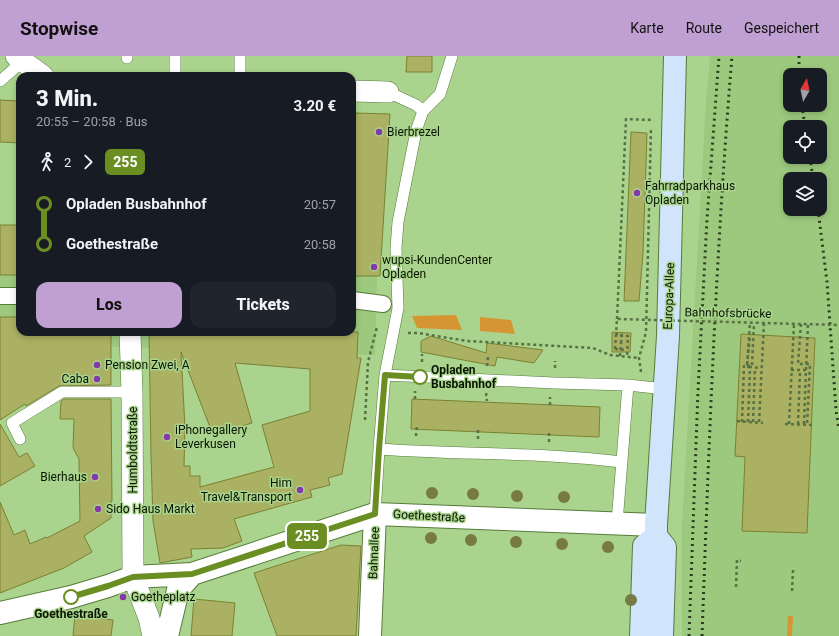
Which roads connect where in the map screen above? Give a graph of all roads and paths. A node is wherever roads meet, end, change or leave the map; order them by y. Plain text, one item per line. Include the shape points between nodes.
1 (175, 56) edge
2 (240, 56) edge
3 (452, 56) edge
4 (675, 56) edge
5 (19, 58) edge
6 (38, 72) edge
7 (175, 72) edge
8 (240, 72) edge
9 (0, 81) edge
10 (356, 91) edge
11 (388, 92) joint
12 (423, 111) junction
13 (0, 296) edge
14 (16, 296) edge
15 (356, 301) edge
16 (383, 304) dead end
17 (617, 320) junction
18 (750, 323) junction
19 (754, 323) junction
20 (764, 323) junction
21 (794, 324) junction
22 (801, 324) junction
23 (808, 324) junction
24 (839, 325) edge
25 (406, 332) dead end
26 (622, 334) junction
27 (750, 335) dead end
28 (130, 336) edge
29 (620, 356) junction
30 (626, 356) junction
31 (748, 366) junction
32 (755, 368) junction
33 (761, 368) junction
34 (791, 370) junction
35 (800, 370) junction
36 (806, 370) junction
37 (385, 375) junction
38 (628, 385) junction
39 (665, 388) junction
40 (132, 392) junction
41 (737, 421) dead end
42 (742, 422) junction
43 (748, 422) junction
44 (754, 422) junction
45 (784, 424) dead end
46 (789, 424) junction
47 (798, 424) junction
48 (804, 424) junction
49 (808, 425) junction
50 (812, 425) dead end
51 (20, 439) dead end
52 (379, 449) junction
53 (622, 462) junction
54 (375, 514) junction
55 (617, 523) junction
56 (656, 531) junction
57 (741, 561) dead end
58 (793, 570) dead end
59 (192, 574) junction
60 (133, 577) junction
61 (736, 587) dead end
62 (792, 591) dead end
63 (0, 613) edge
64 (153, 636) edge
65 (167, 636) edge
66 (370, 636) edge
67 (641, 636) edge
68 (662, 636) edge

1 - 7 lane
2 - 8 lane
3 - 12 lane via 440,94
4 - 39 main road, Europa-Allee
5 - 6 street
5 - 9 lane
10 - 11 street
11 - 12 lane
12 - 37 lane, Bahnallee via 416,131 398,222 398,308
13 - 14 street
15 - 16 street
17 - 18 path, Bahnhofsbrücke, bridge
17 - 26 path, bridge via 616,334
17 - 30 path via 626,119 651,120 646,332 639,358
18 - 19 path, Bahnhofsbrücke, bridge
18 - 31 path, bridge
19 - 20 path, Bahnhofsbrücke, bridge
19 - 31 path via 752,366
20 - 21 path, Bahnhofsbrücke, bridge
20 - 33 path
21 - 22 path, Bahnhofsbrücke, bridge
21 - 34 path
22 - 23 path, Bahnhofsbrücke, bridge
22 - 49 path via 798,364 810,364
23 - 24 path, Bahnhofsbrücke, bridge
23 - 36 path, bridge
25 - 29 path via 467,341 593,348
26 - 29 path, bridge
26 - 30 path, bridge via 628,335 628,350 615,349 616,335 628,336
27 - 31 path
28 - 40 street, Humboldtstraße
29 - 30 path
31 - 32 path, bridge
31 - 42 path via 744,365
31 - 43 path
32 - 33 path
32 - 44 path
33 - 44 path via 761,423
34 - 35 path
34 - 46 path
35 - 36 path
35 - 47 path
36 - 48 path
37 - 38 lane
37 - 52 lane, Bahnallee
38 - 39 lane
38 - 53 lane
39 - 56 main road, Europa-Allee
40 - 51 lane via 62,392 12,423
40 - 60 street, Humboldtstraße
41 - 42 path
42 - 43 path
43 - 44 path
45 - 46 path
46 - 47 path
47 - 48 path
48 - 49 path
49 - 50 path
52 - 53 lane via 592,458
52 - 54 lane, Bahnallee
53 - 55 lane
54 - 55 street, Goethestraße
54 - 59 street, Goethestraße
54 - 66 street, Bahnallee
55 - 56 street, Goethestraße
56 - 67 main road via 644,546
56 - 68 main road via 665,547
57 - 61 path via 737,560
58 - 62 path
59 - 60 street, Goethestraße
59 - 65 street via 178,590
60 - 63 street, Goethestraße via 71,597
60 - 64 street, Humboldtstraße

